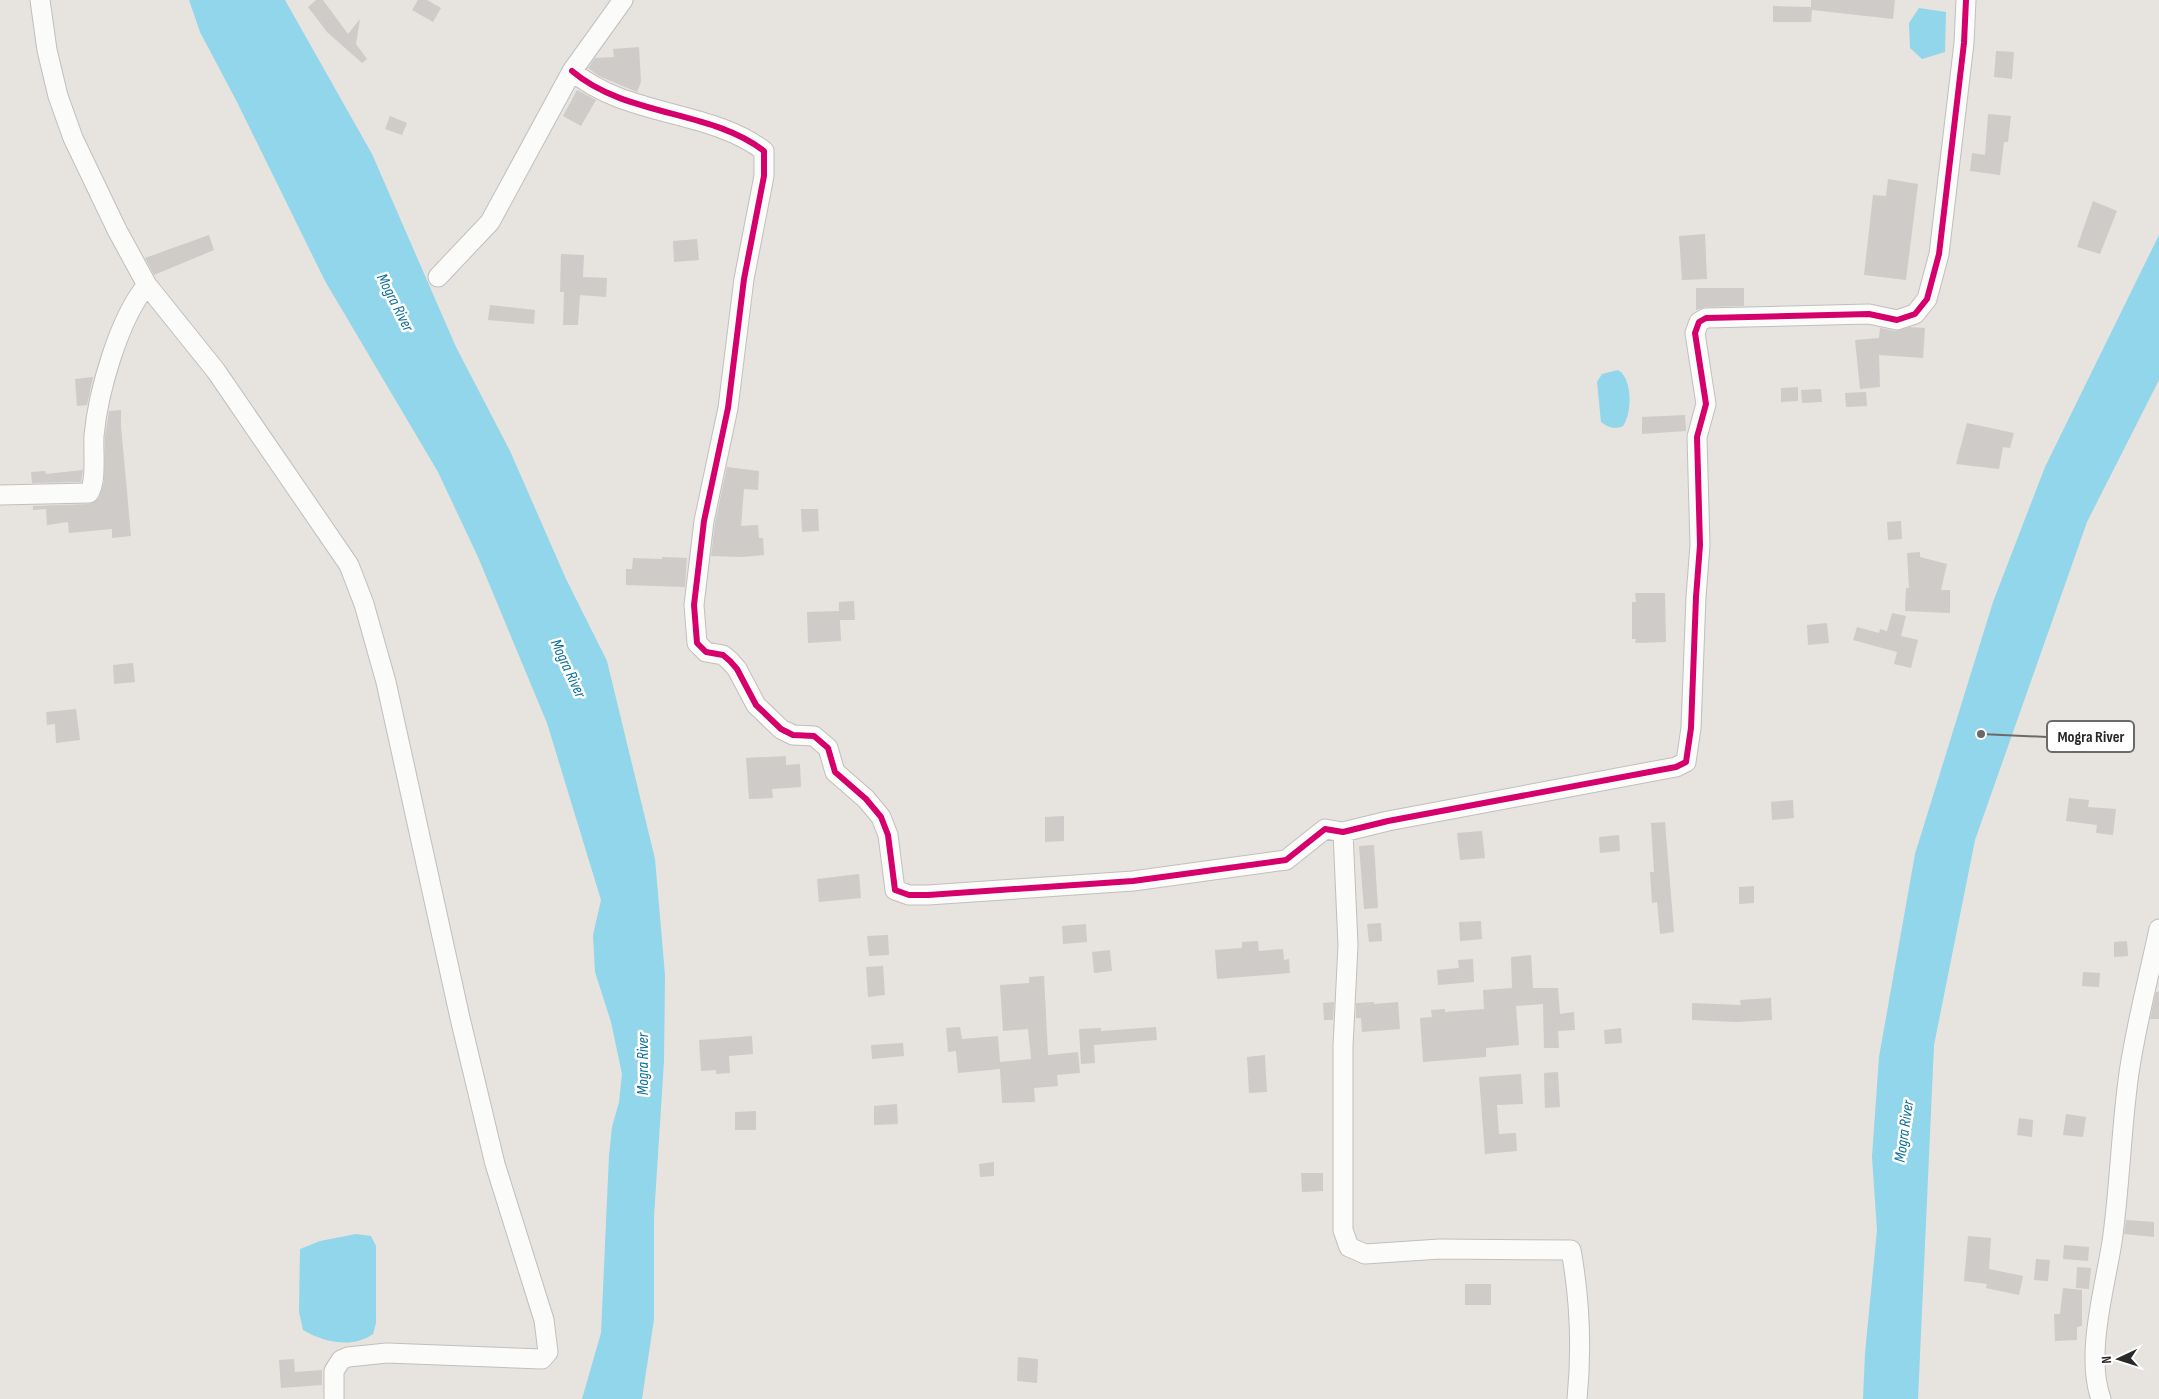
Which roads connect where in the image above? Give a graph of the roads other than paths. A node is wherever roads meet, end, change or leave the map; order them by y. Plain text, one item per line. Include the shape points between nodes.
1 (40, 0) edge
2 (623, 0) edge
3 (1966, 0) edge
4 (572, 71) junction
5 (438, 277) dead end
6 (147, 285) junction
7 (0, 495) edge
8 (1343, 832) junction
9 (2159, 928) edge
10 (334, 1399) edge
11 (1577, 1399) edge
12 (2101, 1399) edge

1 - 6 street via 47,50 73,138
2 - 4 street
3 - 8 street via 1964,43 1939,254 1927,299 1915,314 1897,320 1869,314 1706,318 1696,327 1706,404 1697,438 1700,545 1691,728 1686,762 1666,769
4 - 5 street via 490,222
4 - 8 street via 587,83 622,99 722,130 751,141 764,151 764,176 744,279 728,408 704,521 694,605 698,643 706,652 722,655 730,661 756,705 781,729 793,735 814,736 828,748 835,772 881,817 888,835 895,890 909,895 928,895 1133,881 1211,871 1286,860 1325,829
6 - 7 street via 135,299 106,374 94,436 93,484 89,493
6 - 10 street via 216,371 349,565 364,604 386,682 495,1164 544,1320 548,1352 542,1359 387,1353 348,1357 341,1360 334,1371
8 - 11 street via 1348,944 1343,1046 1343,1230 1349,1247 1365,1254 1440,1250 1571,1250 1580,1332
9 - 12 street via 2129,1072 2112,1241 2099,1311 2096,1362

